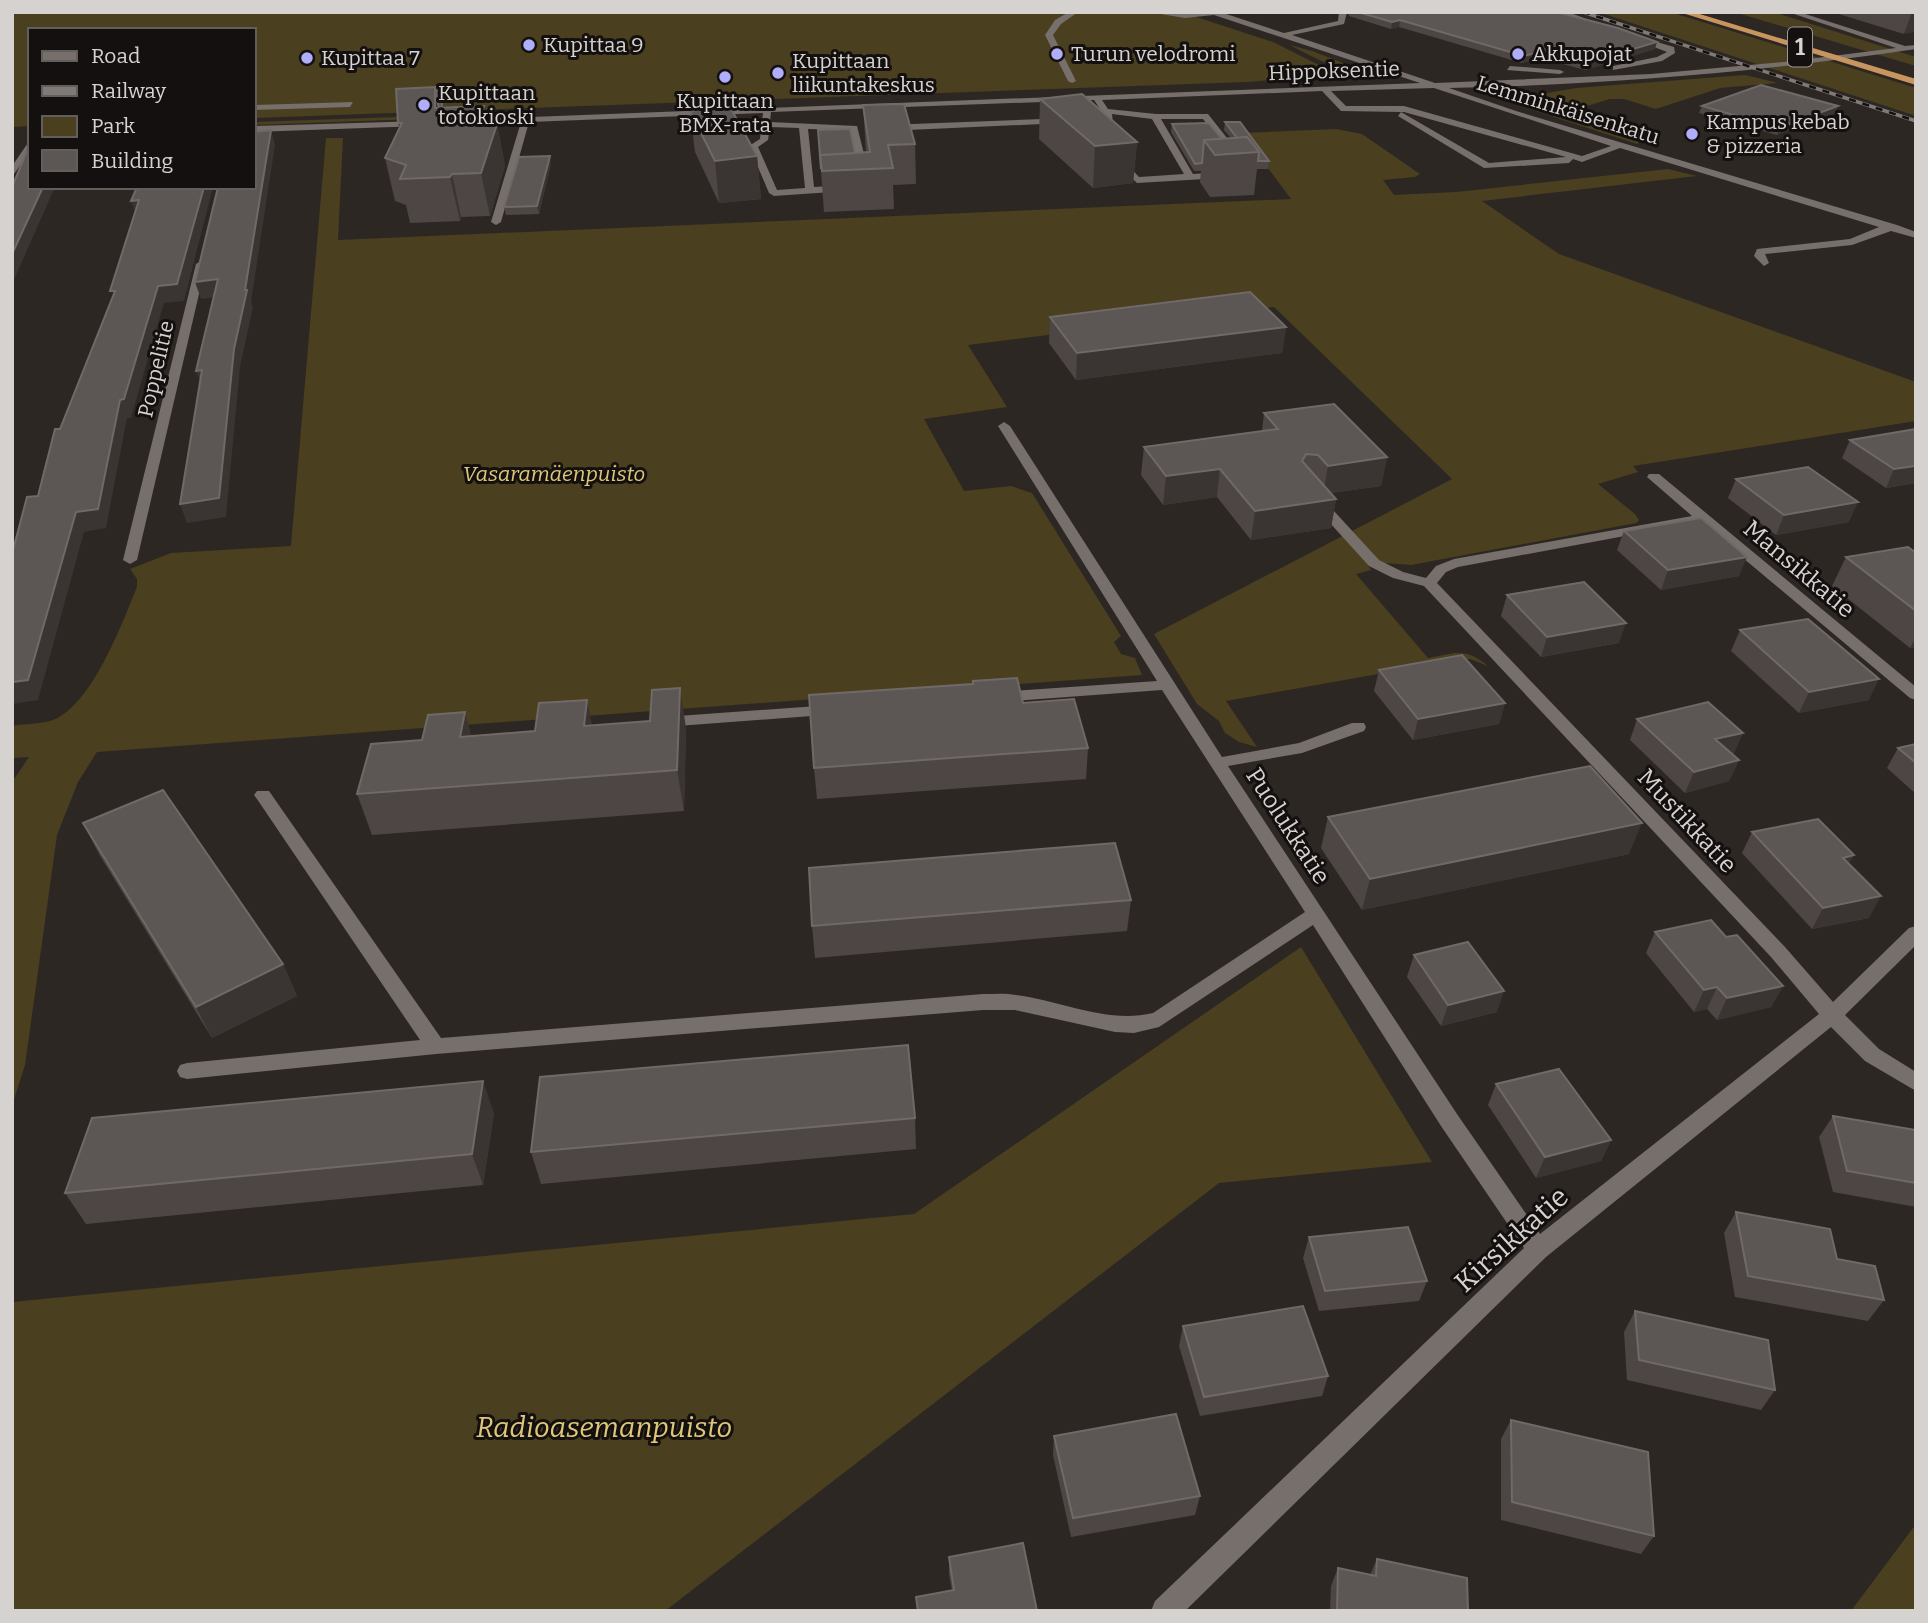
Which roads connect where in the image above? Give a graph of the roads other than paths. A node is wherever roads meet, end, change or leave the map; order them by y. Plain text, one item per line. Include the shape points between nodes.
1 (1075, 12) edge
2 (1151, 12) edge
3 (1343, 12) edge
4 (1560, 12) edge
5 (1683, 12) edge
6 (1719, 12) edge
7 (1791, 12) edge
8 (1213, 13) edge
9 (1826, 13) edge
10 (1802, 16) junction
11 (1603, 26) edge
12 (1628, 34) edge
13 (1284, 35) junction
14 (1916, 49) edge
15 (1510, 68) dead end
16 (1916, 71) edge
17 (1072, 81) dead end
18 (1916, 82) edge
19 (1435, 86) junction
20 (1325, 89) junction
21 (1097, 98) junction
22 (351, 104) dead end
23 (256, 108) edge
24 (530, 108) dead end
25 (1392, 109) junction
26 (767, 111) junction
27 (1107, 114) junction
28 (1157, 117) junction
29 (1097, 118) edge
30 (524, 119) junction
31 (1072, 120) edge
32 (454, 122) edge
33 (427, 123) edge
34 (766, 124) junction
35 (803, 127) junction
36 (854, 128) junction
37 (866, 128) edge
38 (879, 128) edge
39 (256, 129) edge
40 (27, 139) edge
41 (1620, 145) junction
42 (1582, 159) junction
43 (1242, 164) edge
44 (12, 174) edge
45 (1238, 174) edge
46 (1190, 177) junction
47 (856, 188) edge
48 (867, 188) edge
49 (810, 190) junction
50 (496, 222) dead end
51 (1893, 227) junction
52 (1916, 235) edge
53 (204, 252) edge
54 (1764, 262) dead end
55 (1004, 426) dead end
56 (1654, 477) dead end
57 (1306, 488) edge
58 (1701, 518) junction
59 (130, 560) dead end
60 (1429, 583) junction
61 (1167, 685) junction
62 (1916, 695) edge
63 (982, 699) edge
64 (843, 709) edge
65 (649, 723) edge
66 (1358, 727) dead end
67 (1217, 762) junction
68 (264, 794) dead end
69 (1316, 914) junction
70 (1916, 933) edge
71 (1832, 1015) junction
72 (436, 1046) junction
73 (187, 1070) dead end
74 (1916, 1083) edge
75 (1538, 1250) junction
76 (1165, 1611) edge

1 - 17 street via 1058,22 1049,35
2 - 8 street
3 - 13 street via 1341,22
4 - 11 street
5 - 18 highway, 1
6 - 16 highway, 1
7 - 10 street
8 - 13 street, Lemminkäisenkatu
9 - 10 street
10 - 14 street
12 - 15 street via 1671,49 1671,53 1599,71
13 - 19 street, Lemminkäisenkatu
14 - 19 street, Hippoksentie via 1577,80
19 - 20 street, Hippoksentie
19 - 41 street, Lemminkäisenkatu
20 - 21 street, Hippoksentie
20 - 25 street via 1344,109
21 - 26 street, Hippoksentie
21 - 27 street
22 - 23 street
24 - 30 street
25 - 42 street
25 - 42 street via 1487,166
26 - 30 street, Hippoksentie
26 - 34 street
27 - 28 street
27 - 29 street
27 - 46 street via 1111,153 1137,180
28 - 43 street via 1205,116
28 - 46 street
30 - 32 street, Hippoksentie
30 - 50 street
31 - 38 street
33 - 39 street
34 - 35 street
34 - 49 street via 764,140 753,146 774,192
35 - 36 street
35 - 49 street
36 - 37 street
36 - 48 street
40 - 44 street
41 - 42 street
41 - 51 street, Lemminkäisenkatu
45 - 46 street
47 - 49 street
51 - 52 street, Lemminkäisenkatu
51 - 54 street via 1852,242 1761,251
53 - 59 street, Poppelitie
55 - 61 street, Puolukkatie
56 - 58 street, Mansikkatie
57 - 60 street via 1374,563
58 - 60 street via 1454,563
58 - 62 street, Mansikkatie
60 - 71 street, Mustikkatie
61 - 63 street
61 - 67 street, Puolukkatie
64 - 65 street
66 - 67 street via 1302,748
67 - 69 street, Puolukkatie
68 - 72 street
69 - 72 street via 1158,1019 1134,1025 994,1002
69 - 75 street, Puolukkatie
70 - 71 street, Kirsikkatie
71 - 74 street, Mustikkatie via 1871,1055
71 - 75 street, Kirsikkatie
72 - 73 street
75 - 76 street, Kirsikkatie

